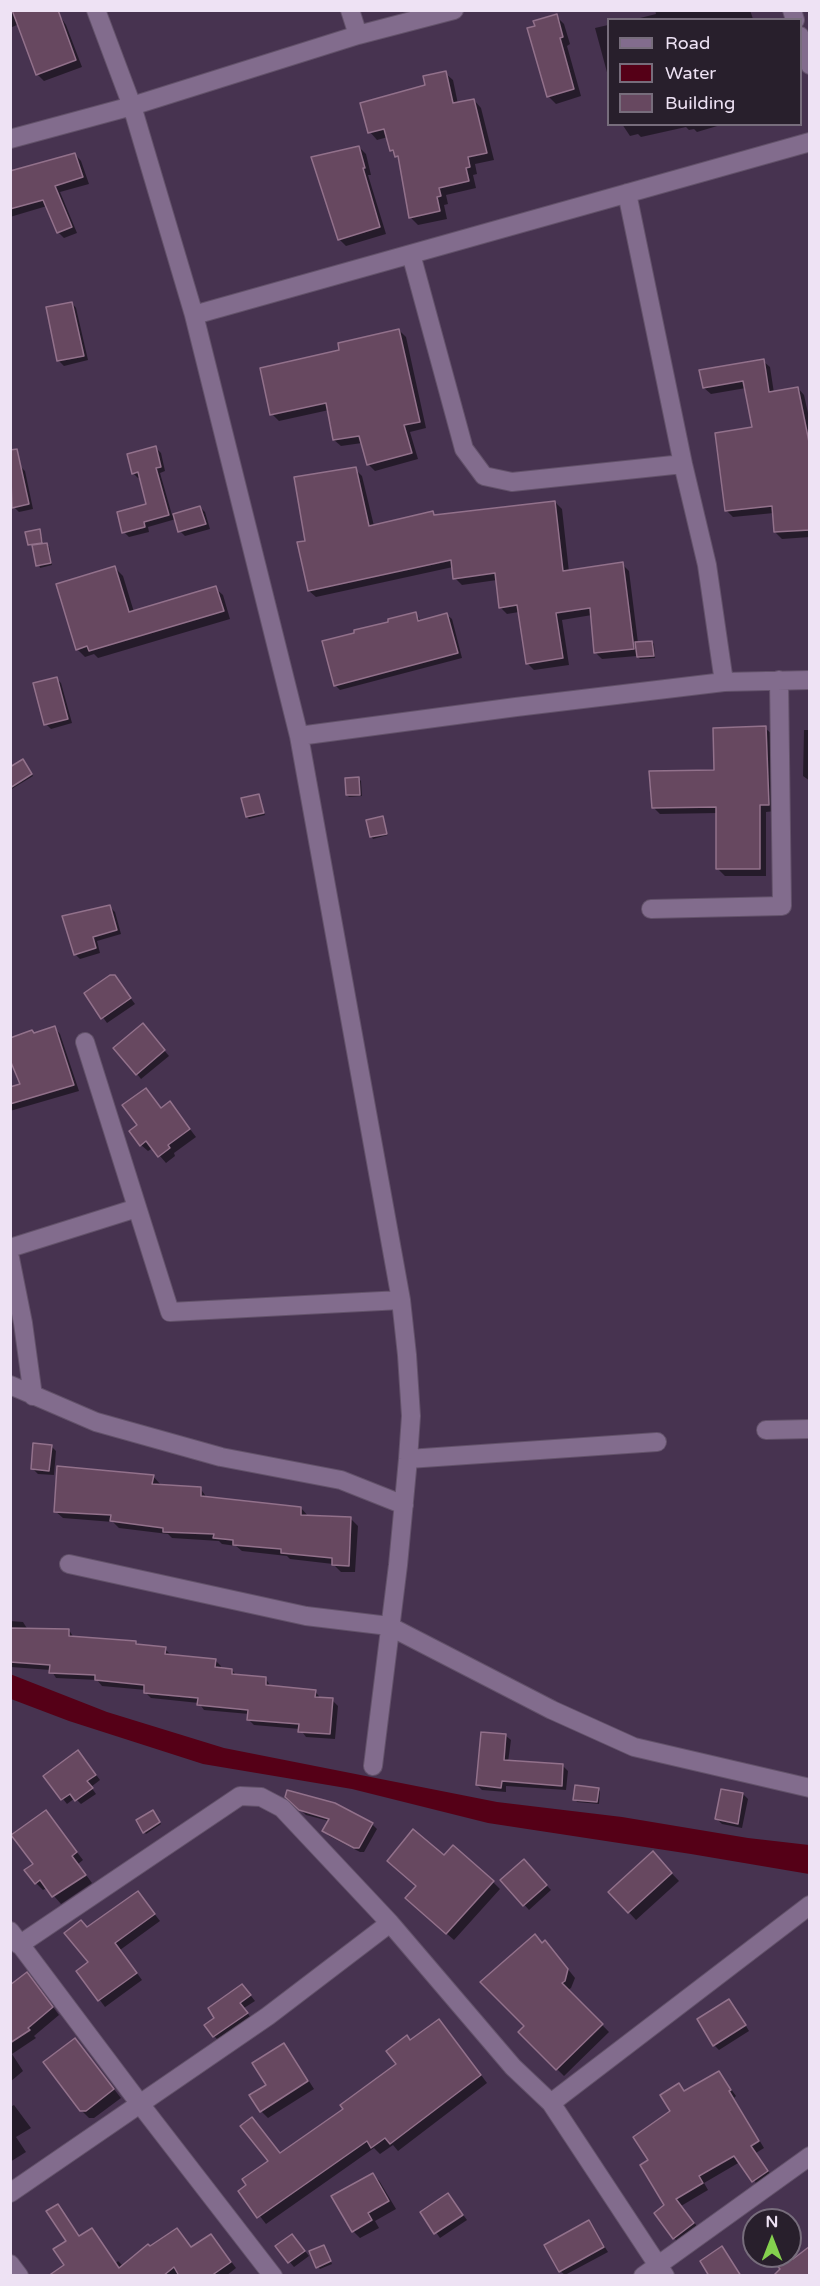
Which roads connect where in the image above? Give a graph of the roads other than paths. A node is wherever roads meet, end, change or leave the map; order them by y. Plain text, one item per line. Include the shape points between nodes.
1 (96, 10) edge
2 (350, 10) edge
3 (454, 10) edge
4 (358, 35) junction
5 (802, 39) edge
6 (810, 65) edge
7 (132, 105) junction
8 (10, 140) edge
9 (810, 142) edge
10 (627, 193) junction
11 (411, 254) junction
12 (194, 315) junction
13 (683, 464) junction
14 (779, 680) junction
15 (810, 680) edge
16 (724, 682) junction
17 (299, 736) junction
18 (651, 909) dead end
19 (85, 1042) dead end
20 (137, 1208) junction
21 (10, 1248) edge
22 (10, 1258) edge
23 (401, 1300) junction
24 (10, 1385) edge
25 (33, 1396) junction
26 (810, 1429) edge
27 (766, 1430) dead end
28 (657, 1442) dead end
29 (408, 1459) junction
30 (404, 1505) junction
31 (69, 1564) dead end
32 (389, 1626) junction
33 (373, 1766) dead end
34 (810, 1788) edge
35 (810, 1905) edge
36 (390, 1923) junction
37 (15, 1938) edge
38 (551, 2103) junction
39 (140, 2104) junction
40 (810, 2156) edge
41 (10, 2193) edge
42 (10, 2264) edge
43 (655, 2272) edge
44 (19, 2276) edge
45 (273, 2276) edge

1 - 7 street
2 - 4 street
3 - 4 street
4 - 7 street
5 - 6 street
7 - 8 street
7 - 12 street
9 - 10 street
10 - 11 street
10 - 13 street
11 - 12 street
11 - 13 street via 464,449 484,476 512,482
12 - 17 street
13 - 16 street via 706,565
14 - 15 street
14 - 16 street
14 - 18 street via 782,906
16 - 17 street
17 - 23 street
19 - 20 street
20 - 21 street
20 - 23 street via 170,1312
22 - 25 street
23 - 29 street via 411,1416
24 - 25 street
25 - 30 street via 96,1422 221,1457 341,1480
26 - 27 street
28 - 29 street
29 - 30 street
30 - 32 street
31 - 32 street via 306,1616
32 - 33 street
32 - 34 street via 552,1710 634,1747
35 - 38 street
36 - 37 street via 282,1808 261,1797 240,1796
36 - 38 street via 513,2067
36 - 39 street via 268,2016
37 - 39 street
38 - 43 street
39 - 41 street
39 - 45 street
40 - 43 street
42 - 44 street

